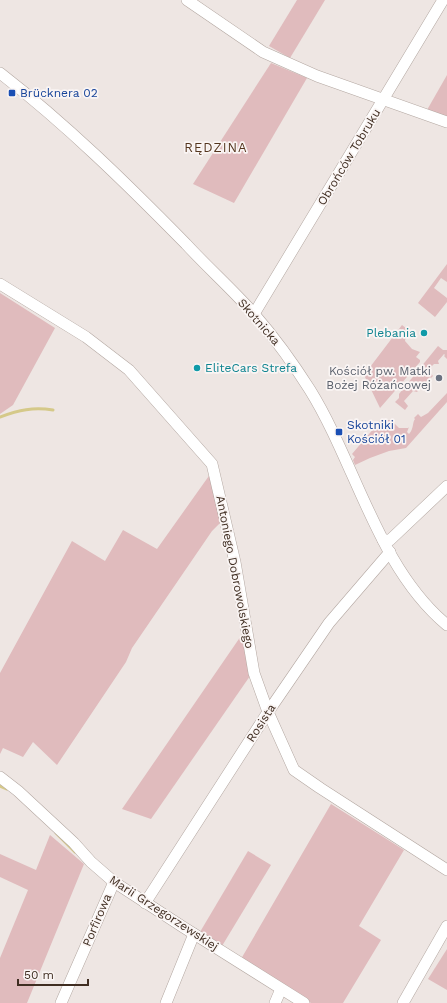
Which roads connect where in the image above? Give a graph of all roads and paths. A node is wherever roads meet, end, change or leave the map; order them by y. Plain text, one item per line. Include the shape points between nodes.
1 (187, 0) edge
2 (444, 0) edge
3 (0, 74) edge
4 (384, 100) junction
5 (447, 122) edge
6 (0, 284) edge
7 (254, 314) junction
8 (447, 486) edge
9 (383, 540) junction
10 (390, 552) junction
11 (447, 626) edge
12 (268, 712) junction
13 (0, 778) edge
14 (447, 870) edge
15 (114, 882) junction
16 (145, 903) junction
17 (447, 926) edge
18 (194, 934) junction
19 (281, 989) junction
20 (61, 1003) edge
21 (166, 1003) edge
22 (275, 1003) edge
23 (304, 1003) edge
24 (403, 1003) edge

1 - 4 street via 269,55 317,76
2 - 4 street, Obrońców Tobruku
3 - 7 street, Skotnicka via 94,152
4 - 5 street
4 - 7 street, Obrońców Tobruku
6 - 12 street, Antoniego Dobrowolskiego via 86,338 129,370 212,464 235,562 254,673
7 - 9 street, Skotnicka via 310,390
8 - 9 street via 390,540
9 - 10 street, Skotnicka
10 - 11 street, Skotnicka via 423,601
10 - 12 street, Rosista via 329,623
12 - 14 street, Antoniego Dobrowolskiego via 294,770
12 - 16 street, Rosista
13 - 15 street, Marii Grzegorzewskiej via 74,842 91,862
15 - 16 street, Marii Grzegorzewskiej
15 - 20 street, Porfirowa
16 - 18 street, Marii Grzegorzewskiej
17 - 24 street
18 - 19 street, Marii Grzegorzewskiej
18 - 21 street
19 - 22 street
19 - 23 street, Marii Grzegorzewskiej

